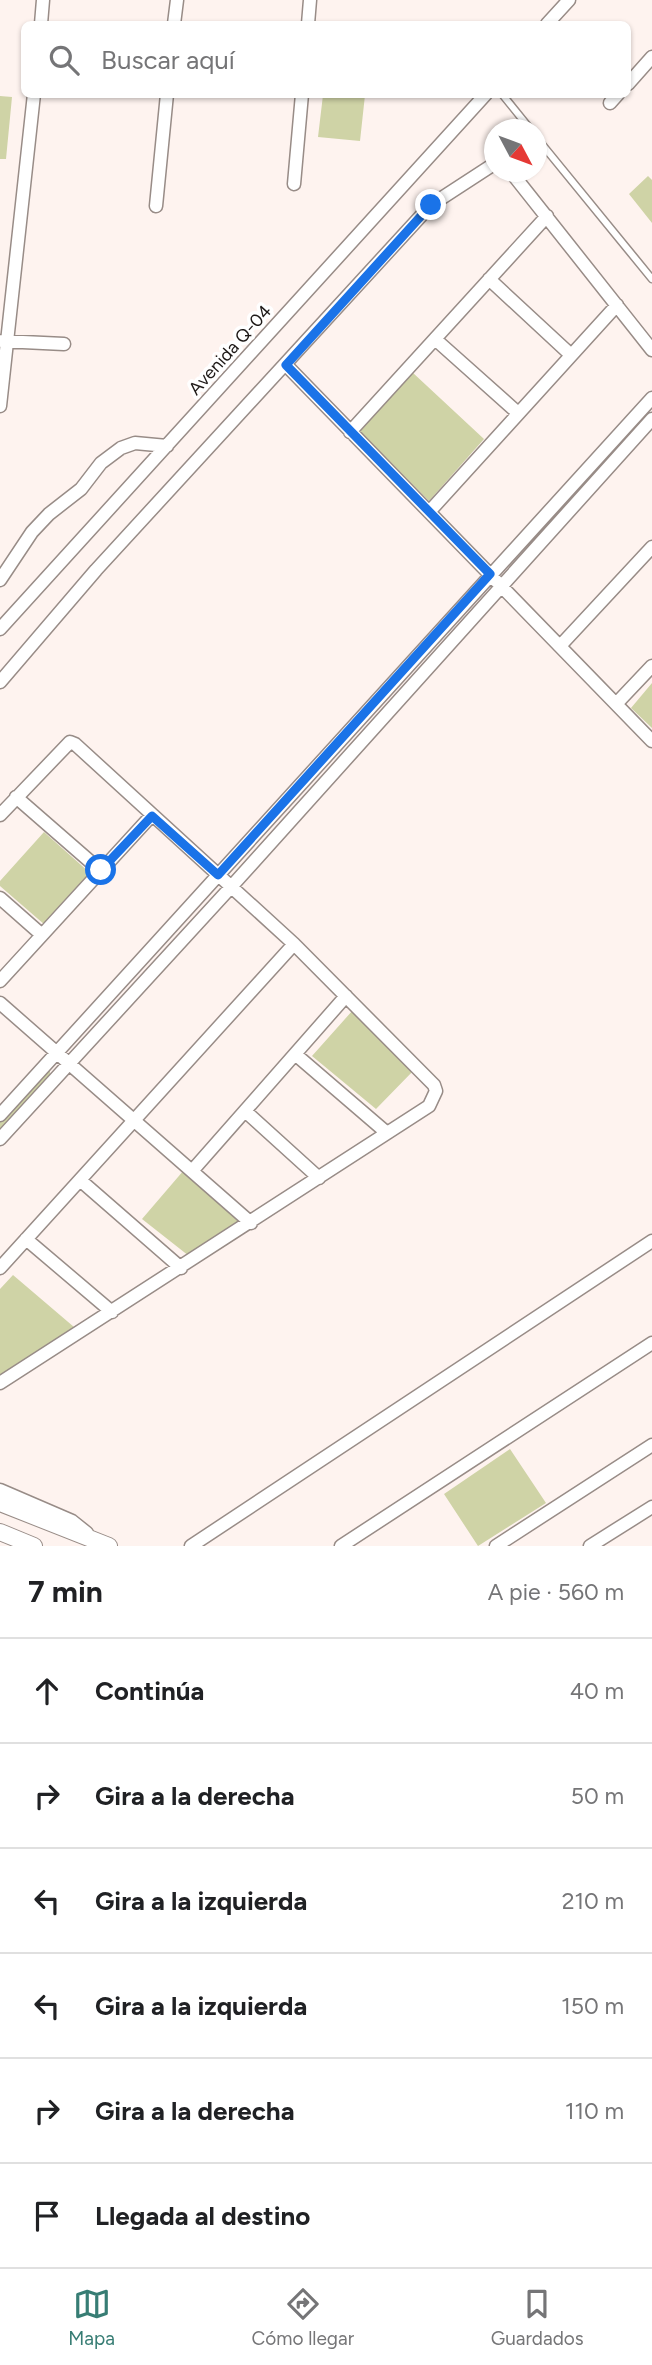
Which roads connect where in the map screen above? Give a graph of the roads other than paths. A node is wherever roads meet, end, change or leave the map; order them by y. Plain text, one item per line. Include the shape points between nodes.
1 (43, 0) edge
2 (177, 0) edge
3 (310, 0) edge
4 (569, 0) edge
5 (41, 21) edge
6 (174, 21) edge
7 (308, 21) edge
8 (550, 21) edge
9 (652, 57) edge
10 (631, 81) edge
11 (34, 98) edge
12 (167, 98) edge
13 (302, 98) edge
14 (482, 98) edge
15 (505, 98) edge
16 (522, 119) edge
17 (547, 149) edge
18 (484, 171) edge
19 (519, 182) edge
20 (294, 184) dead end
21 (156, 206) dead end
22 (547, 216) junction
23 (489, 279) junction
24 (652, 279) edge
25 (617, 305) junction
26 (435, 339) junction
27 (4, 341) edge
28 (64, 344) dead end
29 (652, 350) edge
30 (571, 355) junction
31 (286, 365) junction
32 (652, 398) edge
33 (0, 406) edge
34 (518, 413) junction
35 (652, 419) edge
36 (350, 432) junction
37 (167, 446) junction
38 (429, 512) junction
39 (652, 547) edge
40 (490, 574) junction
41 (0, 580) edge
42 (502, 586) junction
43 (0, 629) edge
44 (439, 631) junction
45 (560, 646) junction
46 (454, 647) junction
47 (652, 666) edge
48 (0, 682) edge
49 (616, 704) junction
50 (652, 741) edge
51 (16, 797) junction
52 (273, 814) junction
53 (0, 815) edge
54 (152, 816) junction
55 (290, 828) junction
56 (101, 870) junction
57 (218, 875) junction
58 (231, 887) junction
59 (0, 898) edge
60 (42, 935) junction
61 (294, 944) junction
62 (0, 981) edge
63 (346, 996) junction
64 (0, 1003) edge
65 (57, 1052) junction
66 (295, 1054) junction
67 (69, 1062) junction
68 (245, 1111) junction
69 (0, 1115) edge
70 (134, 1120) junction
71 (387, 1133) junction
72 (0, 1139) edge
73 (192, 1171) junction
74 (319, 1178) junction
75 (80, 1180) junction
76 (251, 1223) junction
77 (26, 1239) junction
78 (652, 1241) edge
79 (0, 1268) edge
80 (181, 1268) junction
81 (112, 1312) junction
82 (652, 1343) edge
83 (0, 1383) edge
84 (652, 1445) edge
85 (0, 1490) edge
86 (0, 1503) edge
87 (652, 1507) edge
88 (0, 1532) edge
89 (102, 1543) edge
90 (34, 1546) edge
91 (191, 1546) edge
92 (341, 1546) edge
93 (496, 1546) edge
94 (590, 1546) edge

1 - 5 street
2 - 6 street
3 - 7 street
4 - 8 street
9 - 10 street
11 - 27 street
12 - 21 street
13 - 20 street
14 - 37 street, Avenida Q-04
15 - 16 lane
17 - 24 lane
18 - 31 street via 431,205
19 - 22 street
22 - 23 street
22 - 25 street
23 - 26 street
23 - 30 street
25 - 29 street
25 - 30 street
26 - 34 street
26 - 36 street
27 - 28 street
27 - 33 street
30 - 34 street
31 - 36 street
31 - 48 street via 96,570
32 - 40 street
34 - 38 street
35 - 42 street
36 - 38 street
37 - 41 street via 135,443 101,463 81,489 32,532
37 - 43 street, Avenida Q-04
38 - 40 street
39 - 45 street
40 - 42 street
40 - 44 street
42 - 45 street
42 - 46 street
44 - 46 street
44 - 52 street
45 - 49 street
46 - 55 street
47 - 49 street
49 - 50 street
51 - 53 street
51 - 54 street via 70,743
51 - 56 street
52 - 55 street
52 - 57 street
54 - 56 street
54 - 57 street
55 - 58 street
56 - 60 street
57 - 58 street
57 - 65 street
58 - 61 street
58 - 67 street
59 - 60 street
60 - 62 street
61 - 63 street
61 - 70 street
63 - 66 street
63 - 71 street via 436,1091 429,1106
64 - 65 street
65 - 67 street
65 - 69 street
66 - 68 street
66 - 71 street
67 - 70 street
67 - 72 street
68 - 73 street
68 - 74 street
70 - 73 street
70 - 75 street
71 - 74 street
73 - 76 street
74 - 76 street
75 - 77 street
75 - 80 street
76 - 80 street
77 - 79 street
77 - 81 street
78 - 91 street
80 - 81 street
81 - 83 street
82 - 92 street
84 - 93 street
85 - 89 street via 72,1521
86 - 89 main road
87 - 94 street
88 - 90 main road

